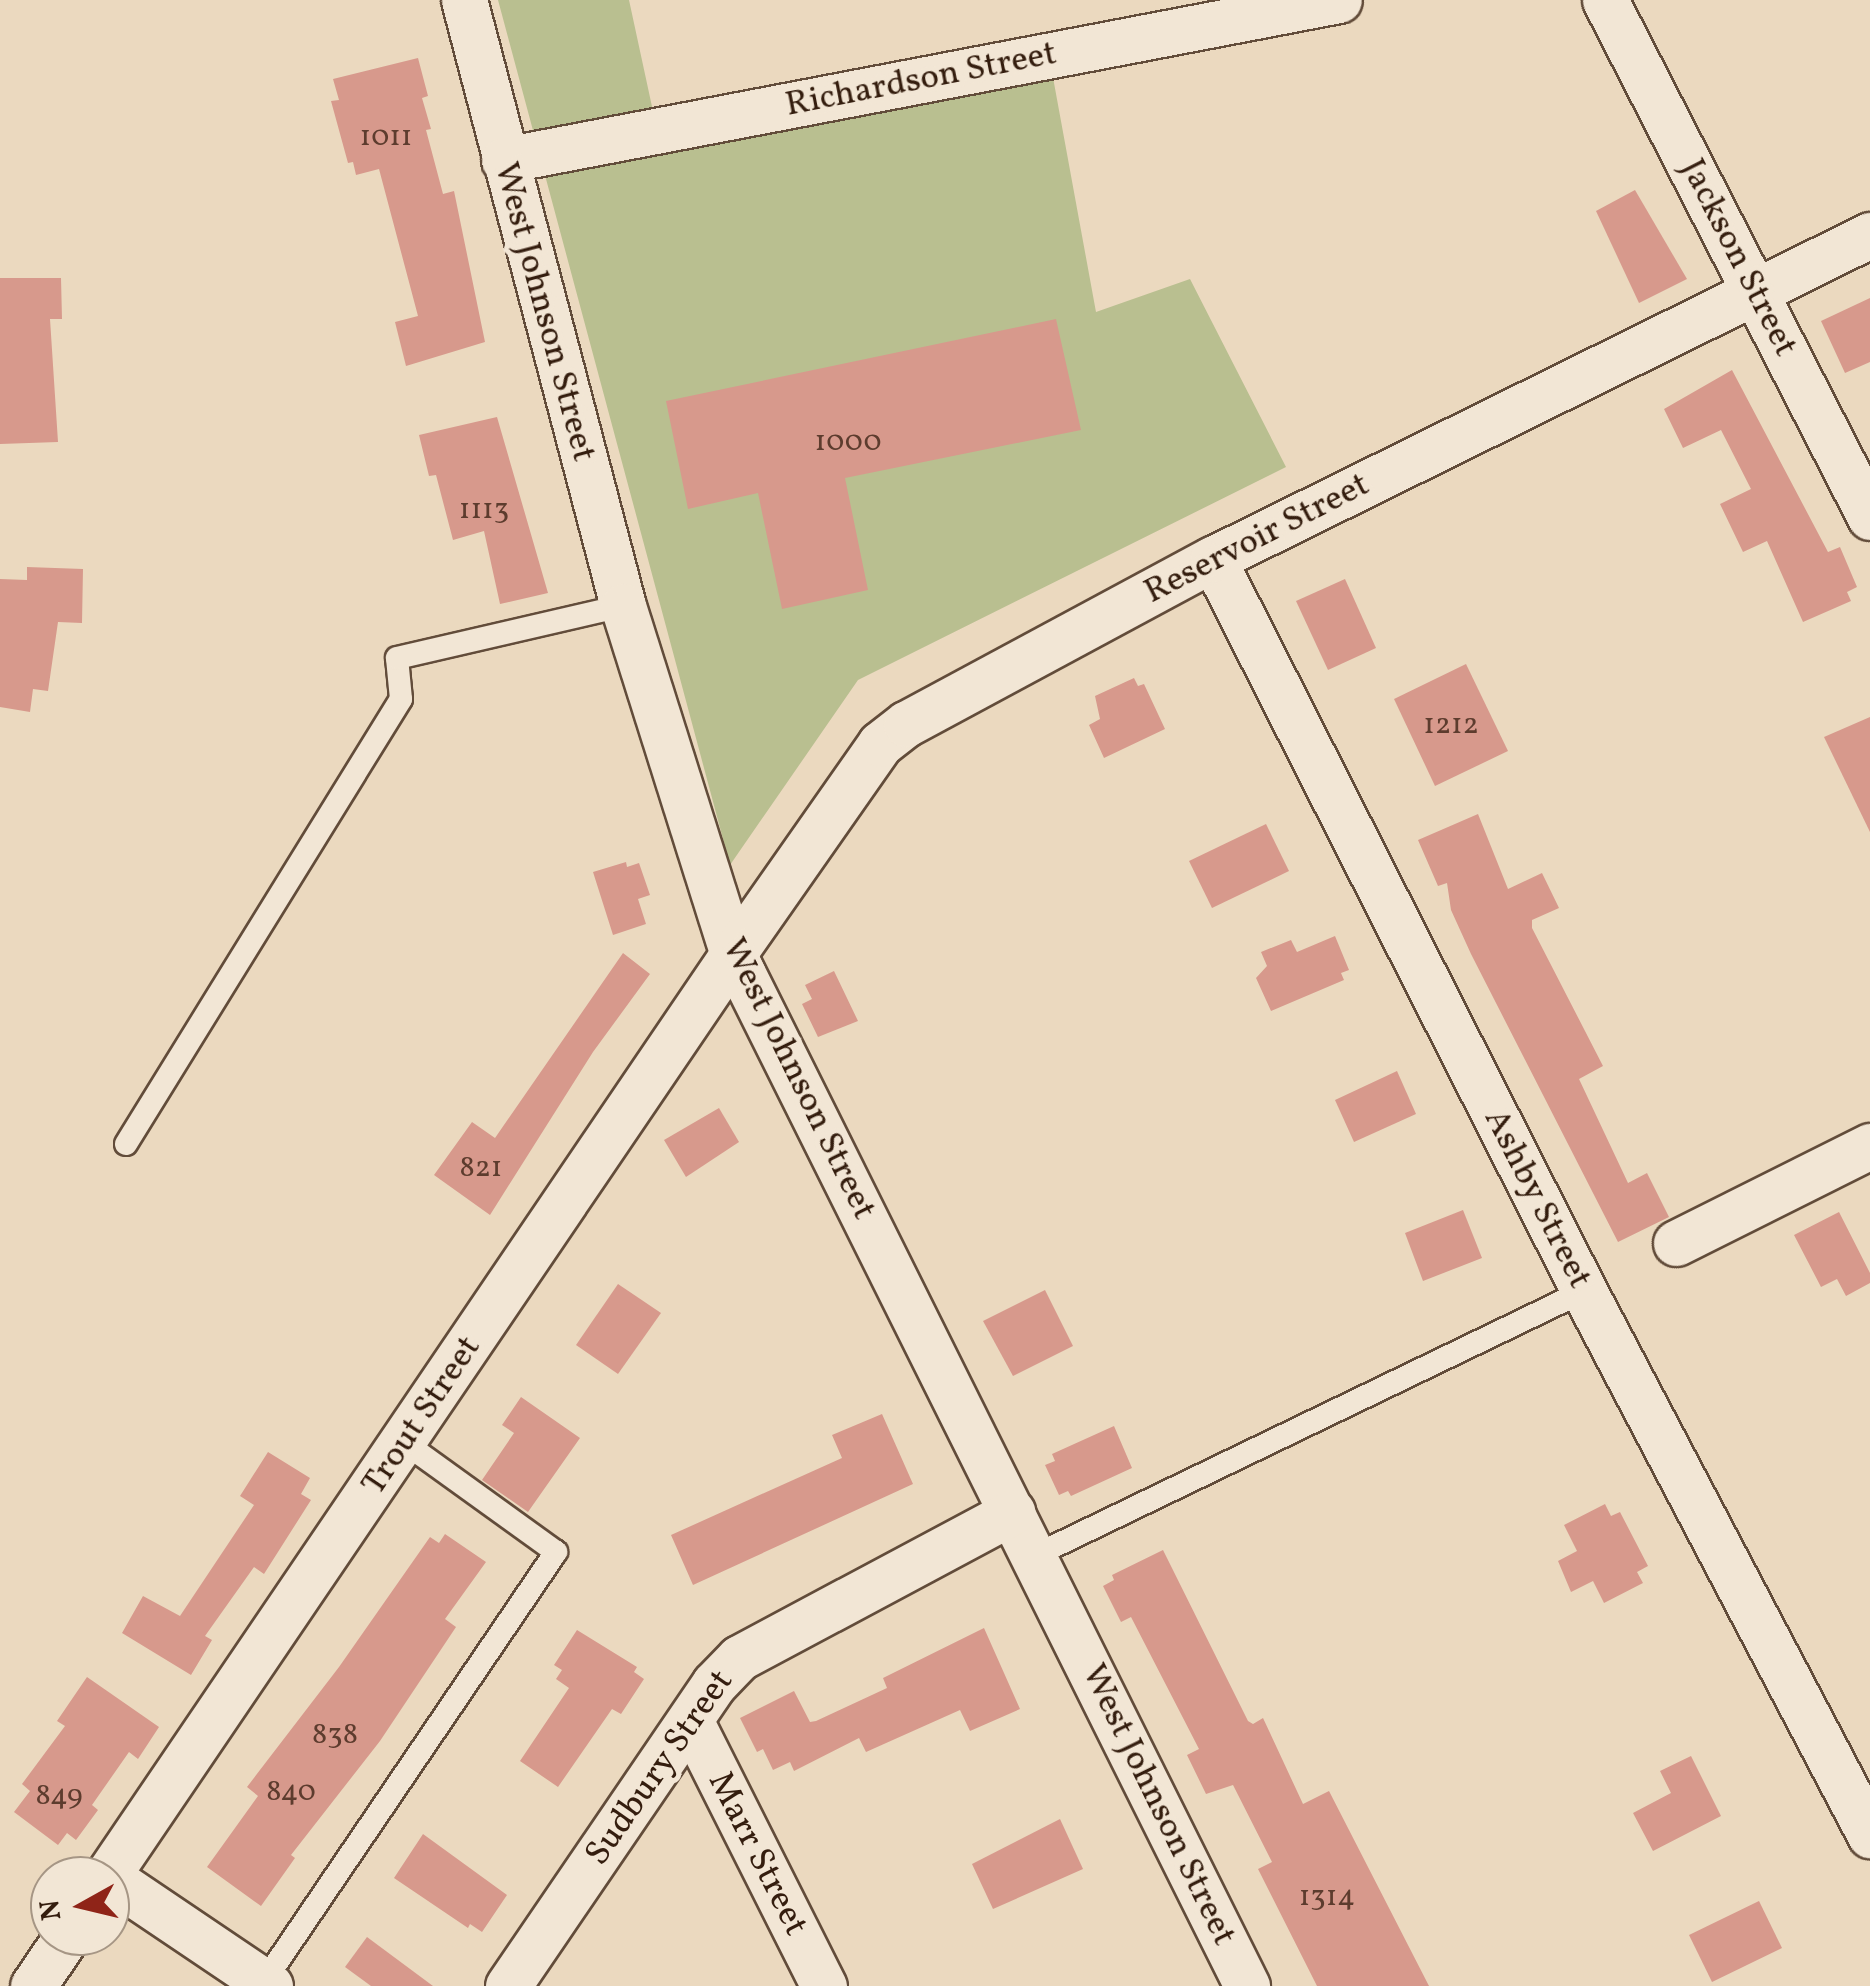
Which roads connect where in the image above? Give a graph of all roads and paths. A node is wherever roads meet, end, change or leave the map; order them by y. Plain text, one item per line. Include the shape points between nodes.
1 (464, 0) edge
2 (1339, 0) edge
3 (1605, 0) edge
4 (504, 160) junction
5 (1870, 235) edge
6 (1756, 291) junction
7 (1870, 518) edge
8 (1214, 559) junction
9 (623, 606) junction
10 (733, 954) junction
11 (126, 1144) dead end
12 (1870, 1146) edge
13 (1676, 1243) dead end
14 (1584, 1291) junction
15 (405, 1442) junction
16 (1012, 1512) junction
17 (1034, 1556) junction
18 (691, 1722) junction
19 (1870, 1835) edge
20 (123, 1856) edge
21 (130, 1892) edge
22 (53, 1956) edge
23 (265, 1985) edge
24 (33, 1986) edge
25 (508, 1986) edge
26 (824, 1986) edge
27 (1247, 1986) edge

1 - 4 street, West Johnson Street
2 - 4 street, Richardson Street
3 - 6 street, Jackson Street
4 - 9 street, West Johnson Street
5 - 6 street, Reservoir Street
6 - 7 street, Jackson Street
6 - 8 street, Reservoir Street
8 - 10 street, Reservoir Street via 880,744
8 - 14 street, Ashby Street
9 - 10 street, West Johnson Street
9 - 11 lane via 397,658 401,699
10 - 15 street, Trout Street
10 - 16 street, West Johnson Street
12 - 13 street
14 - 17 lane
14 - 19 street, Ashby Street
15 - 20 street, Trout Street
15 - 23 lane via 556,1552
16 - 17 street, West Johnson Street
16 - 18 street, Sudbury Street via 739,1658
17 - 27 street, West Johnson Street
18 - 25 street, Sudbury Street
18 - 26 street, Marr Street
21 - 23 street
22 - 24 street

